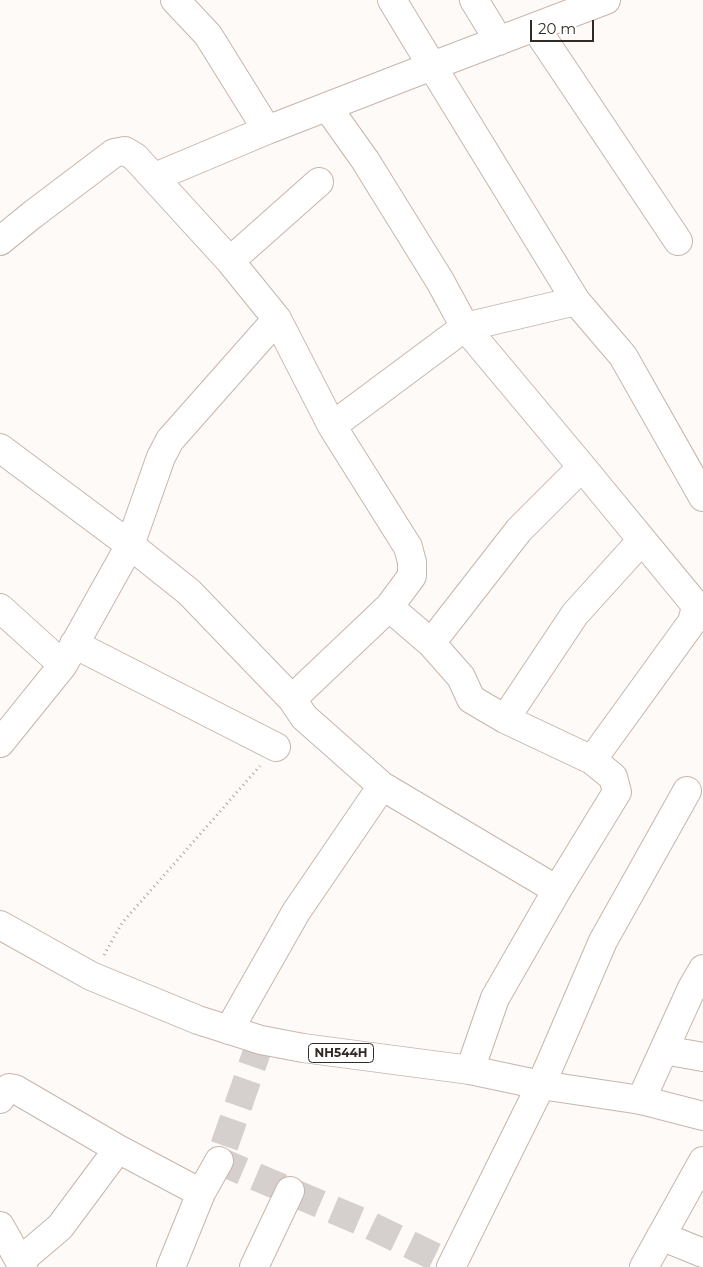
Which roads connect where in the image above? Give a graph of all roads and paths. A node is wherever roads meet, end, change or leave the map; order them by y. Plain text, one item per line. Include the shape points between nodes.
1 (175, 0) edge
2 (392, 0) edge
3 (474, 0) edge
4 (606, 0) edge
5 (535, 27) junction
6 (499, 41) junction
7 (432, 66) junction
8 (328, 108) junction
9 (267, 130) junction
10 (155, 176) junction
11 (319, 182) dead end
12 (0, 241) edge
13 (678, 241) dead end
14 (230, 261) junction
15 (576, 301) junction
16 (277, 318) junction
17 (465, 328) junction
18 (332, 426) junction
19 (0, 448) edge
20 (582, 467) junction
21 (703, 497) edge
22 (642, 540) junction
23 (130, 545) junction
24 (389, 607) junction
25 (0, 608) edge
26 (430, 643) junction
27 (69, 655) junction
28 (292, 699) junction
29 (505, 720) junction
30 (0, 743) edge
31 (276, 747) joint
32 (592, 760) junction
33 (382, 786) junction
34 (687, 791) dead end
35 (556, 890) junction
36 (0, 925) edge
37 (703, 969) edge
38 (92, 976) junction
39 (229, 1030) junction
40 (664, 1050) junction
41 (703, 1057) edge
42 (470, 1070) junction
43 (541, 1085) junction
44 (0, 1099) edge
45 (641, 1100) junction
46 (703, 1116) edge
47 (118, 1149) junction
48 (219, 1161) dead end
49 (703, 1162) edge
50 (290, 1191) dead end
51 (201, 1193) junction
52 (0, 1226) edge
53 (661, 1236) junction
54 (703, 1253) edge
55 (22, 1264) edge
56 (171, 1267) edge
57 (254, 1267) edge
58 (451, 1267) edge
59 (644, 1267) edge

1 - 9 main road via 208,35
2 - 7 main road
3 - 6 main road
4 - 5 main road
5 - 6 main road
5 - 13 main road
6 - 7 main road
7 - 8 main road
7 - 15 main road
8 - 9 main road
8 - 17 main road via 370,168
9 - 10 main road
10 - 12 main road via 135,156 125,151 114,153
10 - 14 main road
11 - 14 main road
14 - 16 main road
15 - 17 main road
15 - 21 main road via 623,356
16 - 18 main road
16 - 23 main road via 170,440 161,456
17 - 18 main road
17 - 20 main road
18 - 24 main road via 408,547 412,576
19 - 23 main road
20 - 22 main road
20 - 26 main road via 519,530
22 - 29 main road via 574,614
22 - 32 main road via 694,603 695,611 692,622
23 - 27 main road
23 - 28 main road via 189,592
24 - 26 main road
24 - 28 main road
25 - 27 main road
26 - 29 main road via 461,677 471,699
27 - 30 main road
27 - 31 main road
28 - 33 main road via 304,717
29 - 32 main road
31 - 38 path via 122,922
32 - 35 main road via 613,777 617,792
33 - 35 main road
33 - 39 main road via 296,912
34 - 43 main road via 603,941
35 - 42 main road via 495,998
36 - 38 main road, NH544H
37 - 40 main road
38 - 39 main road, NH544H
39 - 42 main road, NH544H via 303,1048
40 - 41 main road
40 - 45 main road
42 - 43 main road, NH544H
43 - 45 main road, NH544H
43 - 58 main road
44 - 47 main road via 9,1088 15,1089
45 - 46 main road, NH544H
47 - 51 main road
47 - 55 main road via 60,1227
48 - 51 main road
49 - 53 main road
50 - 57 main road
51 - 56 main road
52 - 55 main road
53 - 54 main road
53 - 59 main road

